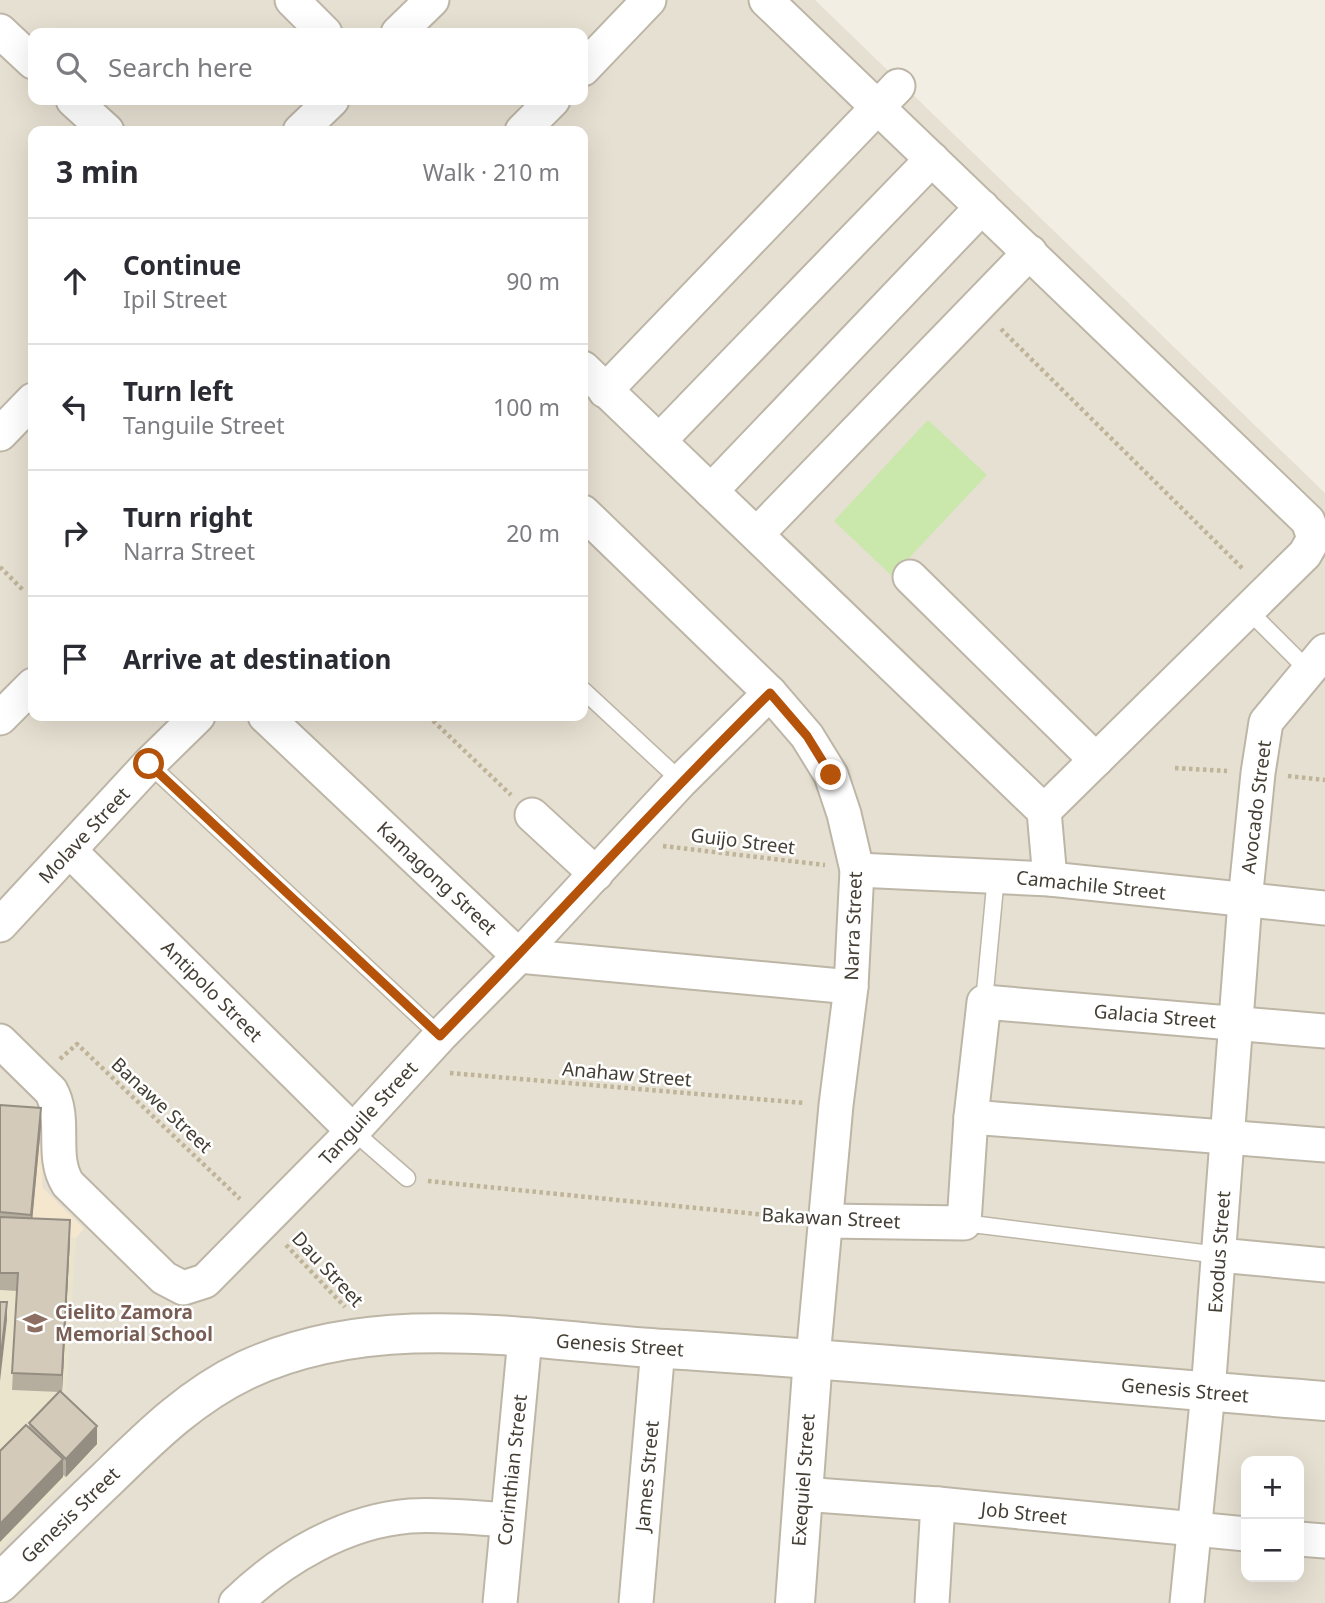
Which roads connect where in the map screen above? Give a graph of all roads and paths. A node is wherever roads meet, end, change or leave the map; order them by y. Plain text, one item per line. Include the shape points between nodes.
1 (292, 0) edge
2 (432, 0) edge
3 (649, 0) edge
4 (766, 0) edge
5 (321, 28) edge
6 (403, 28) edge
7 (0, 31) edge
8 (28, 57) edge
9 (588, 64) edge
10 (887, 97) junction
11 (78, 105) edge
12 (327, 105) edge
13 (548, 105) edge
14 (102, 126) edge
15 (305, 126) edge
16 (527, 126) edge
17 (932, 159) junction
18 (982, 207) junction
19 (1030, 252) junction
20 (978, 306) junction
21 (594, 379) edge
22 (28, 405) edge
23 (0, 434) edge
24 (659, 441) junction
25 (711, 491) junction
26 (588, 517) edge
27 (757, 534) junction
28 (0, 567) edge
29 (910, 577) dead end
30 (23, 590) dead end
31 (1257, 601) junction
32 (1319, 664) edge
33 (28, 690) edge
34 (770, 693) junction
35 (588, 695) edge
36 (0, 718) edge
37 (193, 721) edge
38 (270, 721) edge
39 (433, 721) edge
40 (1096, 760) junction
41 (149, 764) junction
42 (1175, 768) dead end
43 (1258, 773) junction
44 (681, 781) junction
45 (1044, 811) junction
46 (533, 815) joint
47 (626, 841) junction
48 (70, 851) junction
49 (857, 870) junction
50 (596, 874) junction
51 (996, 876) junction
52 (1050, 879) junction
53 (1245, 901) junction
54 (1325, 908) edge
55 (0, 925) edge
56 (519, 956) junction
57 (851, 987) junction
58 (984, 1002) junction
59 (1236, 1023) junction
60 (1325, 1031) edge
61 (0, 1041) edge
62 (429, 1048) junction
63 (39, 1078) junction
64 (836, 1105) junction
65 (971, 1117) junction
66 (353, 1131) junction
67 (1228, 1137) junction
68 (1325, 1145) edge
69 (407, 1178) joint
70 (827, 1221) junction
71 (264, 1222) junction
72 (964, 1223) junction
73 (1219, 1255) junction
74 (1325, 1265) edge
75 (372, 1335) junction
76 (525, 1338) junction
77 (658, 1348) junction
78 (813, 1358) junction
79 (1208, 1392) junction
80 (1325, 1401) edge
81 (802, 1494) junction
82 (938, 1504) junction
83 (507, 1520) junction
84 (1194, 1531) junction
85 (1241, 1534) edge
86 (1304, 1539) edge
87 (1325, 1541) edge
88 (0, 1583) edge
89 (236, 1603) edge
90 (500, 1603) edge
91 (636, 1603) edge
92 (794, 1603) edge
93 (932, 1603) edge
94 (1187, 1603) edge

1 - 5 street
2 - 6 street
3 - 9 street
4 - 10 street
7 - 8 street
10 - 17 street
10 - 21 street
11 - 14 street
12 - 15 street
13 - 16 street
17 - 18 street
17 - 24 street
18 - 19 street
18 - 25 street
19 - 20 street
19 - 31 street via 1308,522 1314,538 1305,554
20 - 27 street
20 - 31 path
21 - 24 street
22 - 23 street
24 - 25 street
25 - 27 street
26 - 34 street, Narra Street
27 - 45 street
28 - 30 path
29 - 40 street
31 - 32 lane
31 - 40 street
32 - 43 street, Avocado Street via 1266,722
33 - 36 street
34 - 44 street, Tanguile Street
34 - 49 street, Narra Street via 807,736 831,775
35 - 44 lane
37 - 41 street, Molave Street
38 - 56 street, Kamagong Street
39 - 46 path
40 - 45 street
41 - 48 street, Molave Street
41 - 62 lane
42 - 43 path
43 - 53 street, Avocado Street
44 - 47 street, Tanguile Street
45 - 52 street
46 - 50 street
47 - 49 path, Guijo Street
47 - 50 street, Tanguile Street
48 - 55 street, Molave Street
48 - 66 street, Antipolo Street
49 - 51 street, Camachile Street
49 - 57 street, Narra Street
50 - 56 street, Tanguile Street
51 - 52 street, Camachile Street
51 - 58 lane
52 - 53 street, Camachile Street
53 - 54 street, Camachile Street
53 - 59 street, Exodus Street
56 - 57 street
56 - 62 street, Tanguile Street
57 - 64 street, Narra Street
58 - 59 street, Galacia Street
58 - 65 street
59 - 60 street, Galacia Street
59 - 67 street, Exodus Street
61 - 63 street, Tanguile Street
62 - 64 path, Anahaw Street via 432,1071
62 - 66 street, Tanguile Street
63 - 71 path, Banawe Street via 77,1044
63 - 71 street, Tanguile Street via 57,1101 61,1174 164,1278 183,1288 205,1281
64 - 70 street, Narra Street
65 - 67 street
65 - 72 street
66 - 69 lane
66 - 71 street, Tanguile Street
67 - 68 street
67 - 73 street, Exodus Street
69 - 70 path, Bakawan Street
70 - 72 street, Bakawan Street
70 - 78 street, Narra Street
71 - 75 path, Dau Street
72 - 73 lane, Bakawan Street
73 - 74 street, Bakawan Street
73 - 79 street, Exodus Street
75 - 76 street, Genesis Street
75 - 88 street, Genesis Street via 305,1348 247,1369 205,1392 165,1422
76 - 77 street, Genesis Street
76 - 83 street, Corinthian Street
77 - 78 street, Genesis Street
77 - 91 street, James Street
78 - 79 street, Genesis Street
78 - 81 street, Exequiel Street
79 - 80 street, Genesis Street
79 - 84 street, Exodus Street
81 - 82 street, Job Street
81 - 92 street, Exequiel Street
82 - 84 street, Job Street
82 - 93 street
83 - 89 street via 411,1516 367,1524 284,1563
83 - 90 street, Corinthian Street
84 - 85 street, Job Street
84 - 94 street, Exodus Street
86 - 87 street

